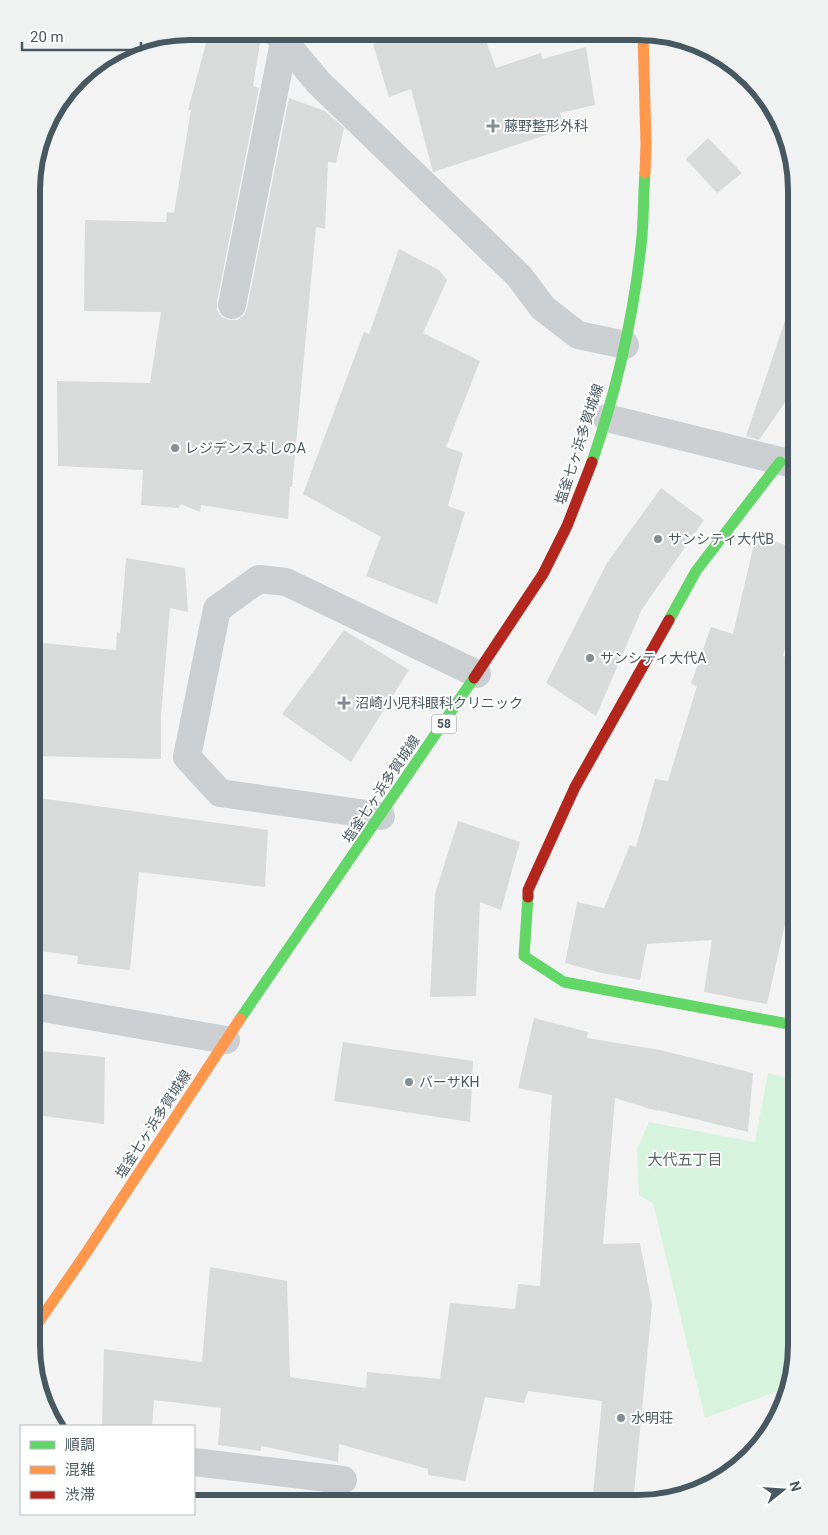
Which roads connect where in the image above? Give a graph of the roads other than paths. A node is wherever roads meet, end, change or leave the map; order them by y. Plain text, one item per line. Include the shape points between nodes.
1 (279, 40) edge
2 (283, 40) edge
3 (643, 40) edge
4 (232, 305) dead end
5 (624, 345) junction
6 (607, 418) junction
7 (788, 464) edge
8 (477, 674) junction
9 (381, 816) junction
10 (40, 1007) edge
11 (788, 1021) edge
12 (226, 1040) junction
13 (40, 1320) edge
14 (195, 1462) edge
15 (344, 1480) dead end

1 - 4 street
2 - 5 street via 319,83 519,276 544,308 578,335
3 - 5 main road, 塩釜七ヶ浜多賀城線 / 58 via 646,144 641,245
5 - 6 main road, 塩釜七ヶ浜多賀城線 / 58
6 - 7 street
6 - 8 main road, 塩釜七ヶ浜多賀城線 / 58 via 586,480 543,574
7 - 11 main road via 696,571 575,787 528,890 524,956 564,982
8 - 9 main road, 塩釜七ヶ浜多賀城線 / 58
8 - 9 street via 286,582 258,579 217,609 188,757 220,793
9 - 12 main road, 塩釜七ヶ浜多賀城線 / 58
10 - 12 street
12 - 13 main road, 塩釜七ヶ浜多賀城線 / 58
14 - 15 street

